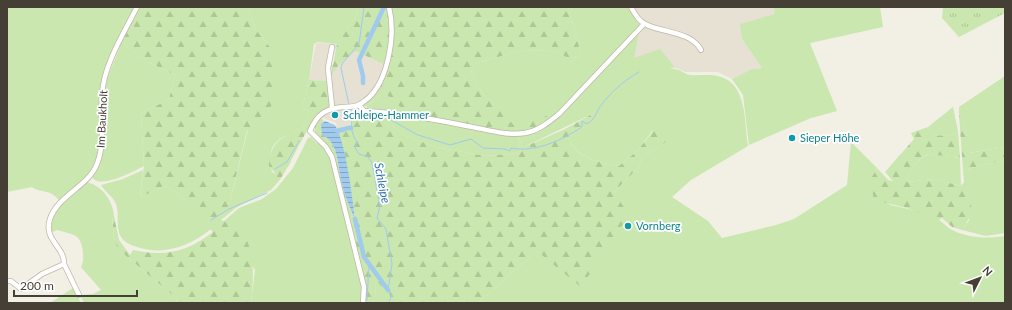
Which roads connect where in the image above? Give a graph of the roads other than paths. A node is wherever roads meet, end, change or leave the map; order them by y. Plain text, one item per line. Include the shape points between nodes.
1 (138, 7) edge
2 (389, 7) edge
3 (631, 7) edge
4 (644, 24) junction
5 (332, 47) dead end
6 (701, 50) dead end
7 (359, 105) junction
8 (332, 108) junction
9 (64, 264) junction
10 (7, 280) edge
11 (79, 295) dead end
12 (363, 303) edge

1 - 9 street, Im Baukholt via 111,60 105,79 102,94 104,133 96,166 88,178 56,208 50,220 50,237 60,250
2 - 7 street via 392,37 380,83
3 - 4 street
4 - 6 street via 687,38 697,43
4 - 7 street via 559,114 546,125 530,132 502,132 364,111
5 - 8 street via 328,68
7 - 8 street
8 - 12 street via 318,116 310,131 332,157 364,287
9 - 10 street via 42,274 21,289
9 - 11 street, Im Baukholt

